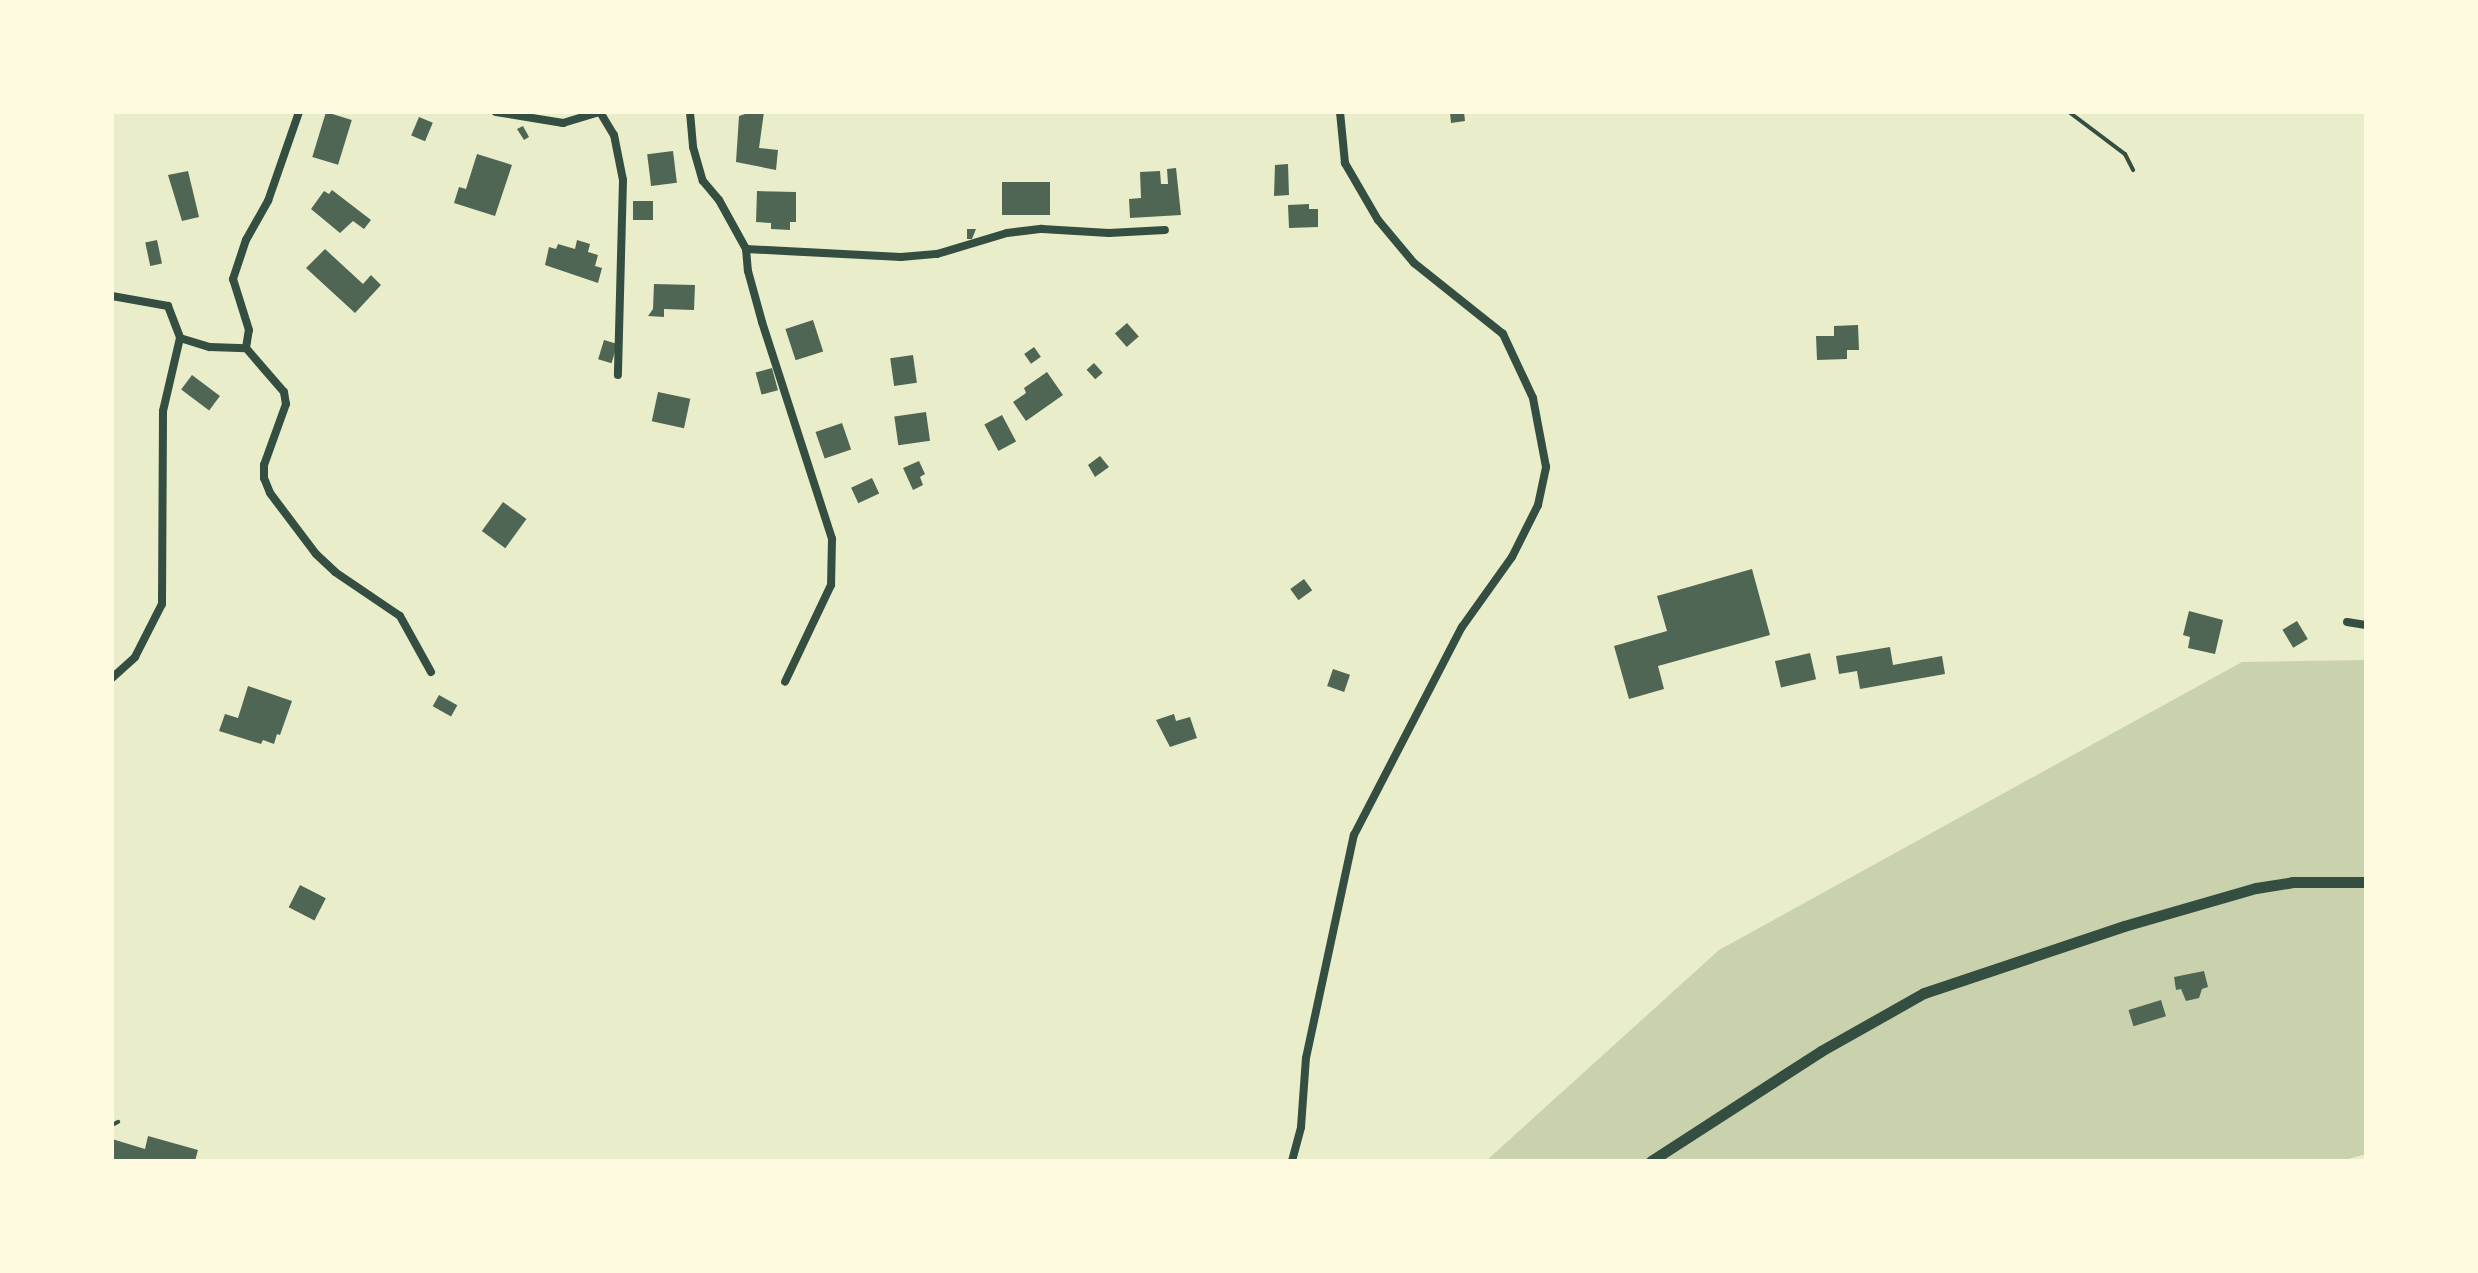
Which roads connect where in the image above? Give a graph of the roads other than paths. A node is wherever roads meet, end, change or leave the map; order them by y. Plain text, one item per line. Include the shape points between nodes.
1 (299, 112) edge
2 (496, 112) edge
3 (600, 112) edge
4 (690, 112) edge
5 (1340, 112) edge
6 (1165, 230) dead end
7 (746, 249) junction
8 (112, 296) edge
9 (180, 338) junction
10 (246, 348) junction
11 (618, 375) dead end
12 (2347, 622) dead end
13 (2366, 625) edge
14 (431, 672) dead end
15 (112, 678) edge
16 (785, 682) dead end
17 (2366, 882) edge
18 (1292, 1161) edge
19 (1651, 1161) edge

1 - 10 street via 233,279 249,330
2 - 3 street via 563,123
3 - 11 street via 614,135 623,180
4 - 7 street via 703,181
5 - 18 street via 1345,163 1378,220 1414,263 1503,334 1533,398 1546,467 1538,505 1512,557 1462,627 1354,835 1306,1058 1301,1127
6 - 7 street via 1042,229 1007,233 937,254 901,257
7 - 16 street via 762,322 832,539 831,585
8 - 9 street via 168,306
9 - 10 street via 210,347
9 - 15 street via 163,411 162,604 135,657
10 - 14 street via 284,392 286,404 264,465 270,493 335,572 400,616
12 - 13 street
17 - 19 street via 2292,882 2256,888 1924,993 1821,1051

